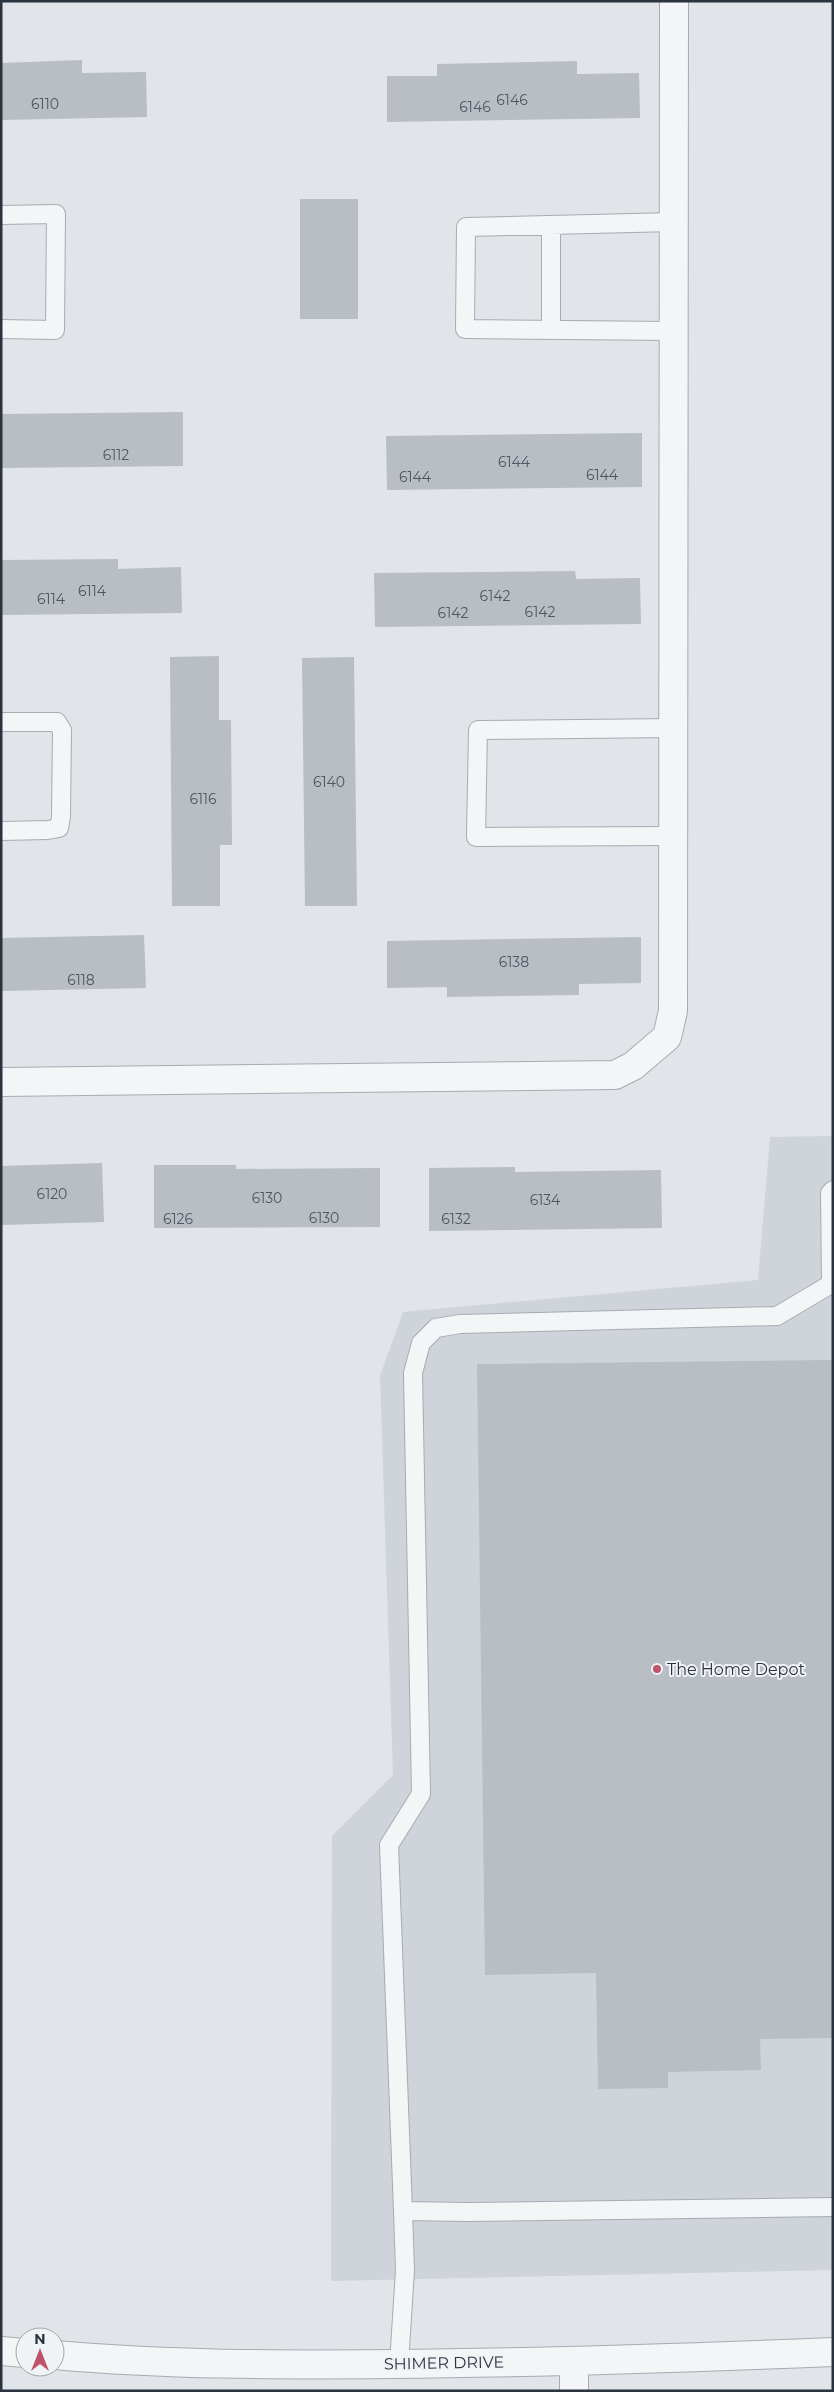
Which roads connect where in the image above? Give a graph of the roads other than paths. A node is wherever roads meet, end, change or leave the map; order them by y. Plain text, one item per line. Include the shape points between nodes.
1 (674, 1) edge
2 (1, 214) edge
3 (674, 222) junction
4 (551, 225) junction
5 (1, 328) edge
6 (551, 330) junction
7 (673, 331) junction
8 (1, 722) edge
9 (673, 728) junction
10 (1, 831) edge
11 (673, 836) junction
12 (1, 1082) edge
13 (833, 1190) edge
14 (832, 1284) edge
15 (833, 2207) edge
16 (402, 2211) junction
17 (1, 2351) edge
18 (15, 2352) edge
19 (833, 2352) edge
20 (65, 2357) edge
21 (574, 2362) junction
22 (399, 2364) junction
23 (574, 2391) edge

1 - 3 street
2 - 5 lane via 56,214 55,330
3 - 4 lane
3 - 7 street
4 - 6 lane
4 - 6 lane via 466,227 465,329
6 - 7 lane
7 - 9 street
8 - 10 lane via 57,722 62,730 62,817 58,828
9 - 11 street
9 - 11 lane via 478,730 476,837
11 - 12 street via 672,1011 668,1037 632,1066 615,1074
13 - 14 lane via 830,1193
14 - 16 lane via 777,1316 460,1324 436,1328 422,1343 413,1373 422,1794 389,1845
15 - 16 lane
16 - 22 lane via 405,2270
17 - 18 street
19 - 21 street, SHIMER DRIVE
20 - 22 street, SHIMER DRIVE via 267,2365
21 - 22 street, SHIMER DRIVE
21 - 23 street

